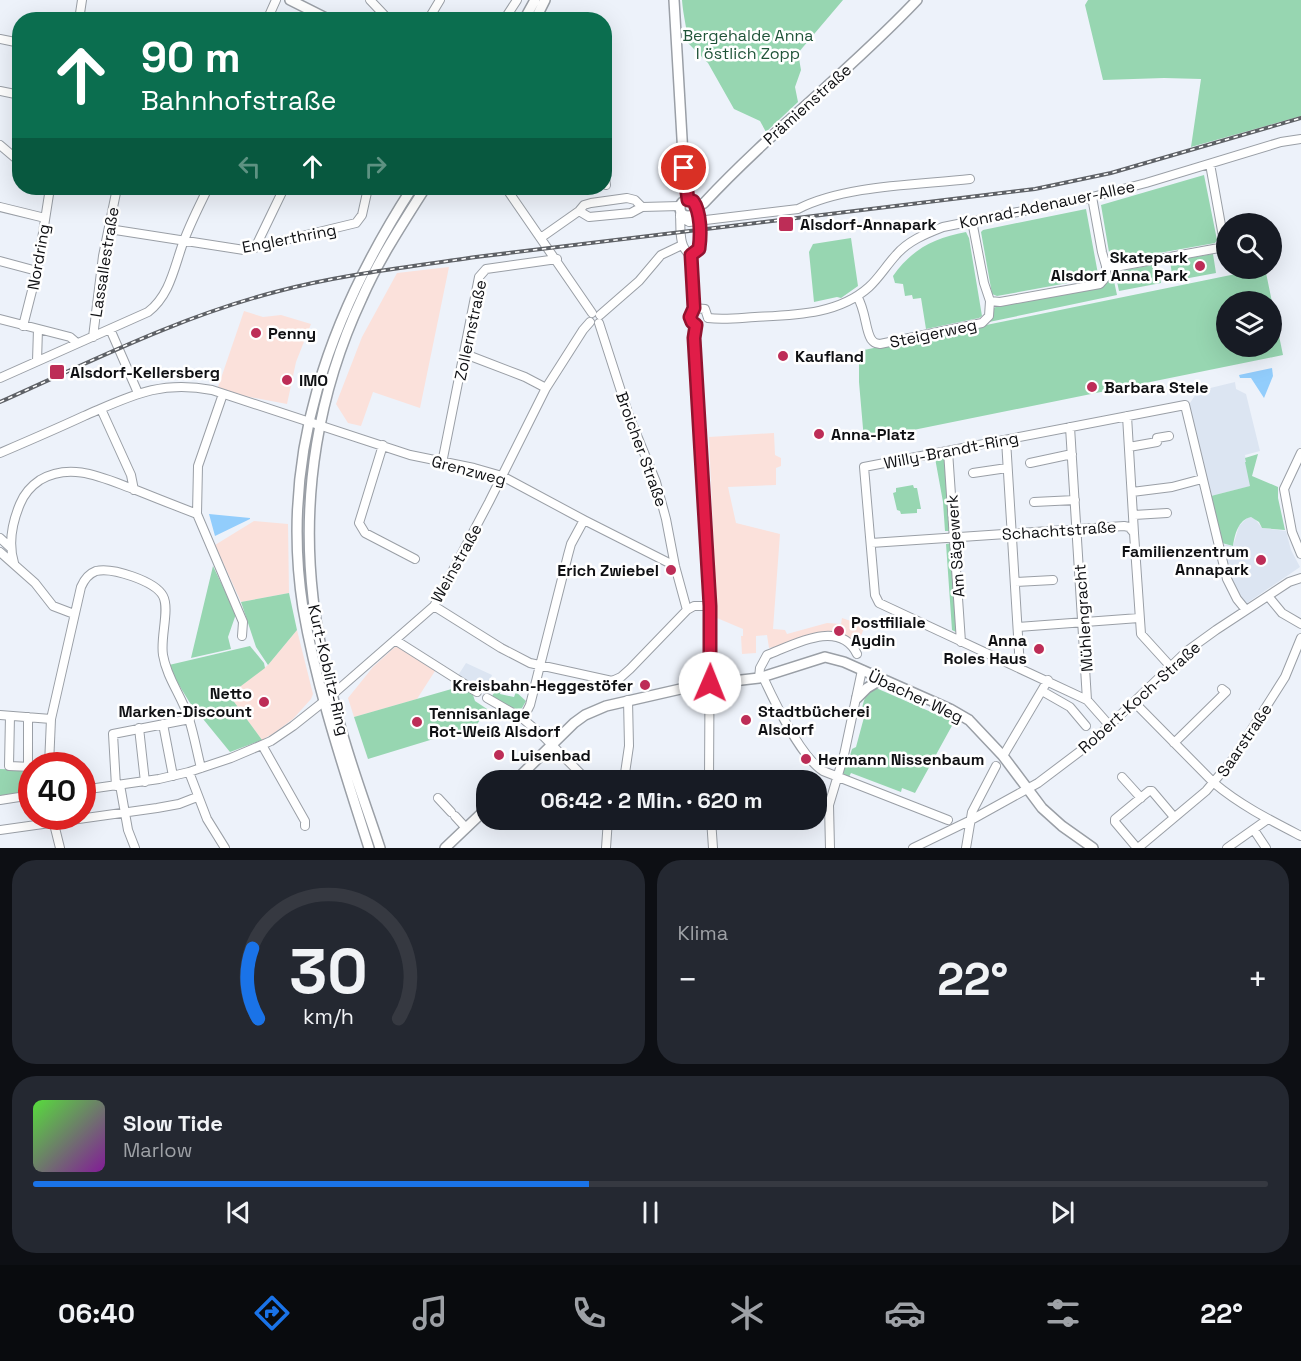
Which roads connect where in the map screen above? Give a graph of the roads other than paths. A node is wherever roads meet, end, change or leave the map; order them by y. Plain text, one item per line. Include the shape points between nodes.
1 (290, 0) edge
2 (370, 0) edge
3 (674, 0) edge
4 (918, 0) edge
5 (314, 12) edge
6 (381, 12) edge
7 (1301, 139) edge
8 (0, 145) edge
9 (12, 155) edge
10 (1210, 164) junction
11 (970, 179) dead end
12 (49, 195) edge
13 (116, 195) edge
14 (205, 195) edge
15 (281, 195) edge
16 (366, 195) edge
17 (408, 195) edge
18 (421, 195) edge
19 (511, 195) edge
20 (1092, 196) junction
21 (0, 207) edge
22 (642, 207) junction
23 (682, 208) junction
24 (697, 209) junction
25 (579, 211) junction
26 (45, 218) junction
27 (972, 220) junction
28 (698, 221) junction
29 (109, 229) junction
30 (542, 237) junction
31 (183, 241) junction
32 (682, 245) junction
33 (255, 248) junction
34 (691, 255) junction
35 (557, 259) junction
36 (0, 261) edge
37 (1106, 266) junction
38 (37, 271) junction
39 (857, 296) junction
40 (990, 302) junction
41 (694, 308) junction
42 (595, 318) junction
43 (708, 318) junction
44 (0, 319) edge
45 (696, 325) junction
46 (23, 326) junction
47 (38, 329) junction
48 (110, 329) junction
49 (93, 337) junction
50 (77, 343) junction
51 (465, 354) junction
52 (37, 361) junction
53 (0, 378) edge
54 (546, 388) junction
55 (138, 393) junction
56 (223, 394) junction
57 (101, 409) junction
58 (1127, 416) junction
59 (309, 422) junction
60 (319, 426) junction
61 (1070, 427) junction
62 (1169, 436) dead end
63 (1006, 440) junction
64 (383, 445) junction
65 (1129, 447) junction
66 (948, 451) junction
67 (0, 453) edge
68 (1301, 453) edge
69 (1072, 454) junction
70 (442, 462) junction
71 (1030, 463) dead end
72 (1007, 468) junction
73 (973, 473) dead end
74 (502, 476) junction
75 (1202, 479) junction
76 (134, 490) junction
77 (1132, 492) junction
78 (1075, 500) junction
79 (1034, 502) dead end
80 (196, 513) junction
81 (1167, 513) dead end
82 (1134, 515) junction
83 (584, 520) junction
84 (1077, 529) junction
85 (1012, 533) junction
86 (1134, 533) junction
87 (954, 537) junction
88 (0, 538) edge
89 (871, 543) junction
90 (11, 548) junction
91 (0, 552) edge
92 (1301, 554) edge
93 (415, 559) dead end
94 (14, 563) junction
95 (675, 566) junction
96 (1301, 578) edge
97 (1053, 580) dead end
98 (1015, 582) junction
99 (1268, 596) junction
100 (434, 606) junction
101 (710, 606) junction
102 (687, 610) junction
103 (1246, 610) junction
104 (75, 614) junction
105 (1139, 618) junction
106 (1084, 622) junction
107 (1301, 624) edge
108 (1018, 627) junction
109 (242, 636) dead end
110 (1301, 638) edge
111 (395, 640) junction
112 (961, 642) junction
113 (857, 654) dead end
114 (1293, 657) junction
115 (1301, 661) edge
116 (540, 666) junction
117 (1171, 667) junction
118 (1020, 668) junction
119 (862, 670) junction
120 (761, 678) junction
121 (882, 679) junction
122 (1048, 680) junction
123 (710, 683) junction
124 (1222, 689) dead end
125 (1042, 691) junction
126 (477, 692) dead end
127 (333, 695) junction
128 (487, 698) dead end
129 (857, 698) junction
130 (628, 700) junction
131 (1087, 700) junction
132 (324, 702) junction
133 (1134, 702) junction
134 (0, 715) edge
135 (10, 716) junction
136 (28, 717) junction
137 (51, 719) junction
138 (190, 719) junction
139 (523, 719) junction
140 (163, 724) junction
141 (1086, 726) dead end
142 (1110, 726) junction
143 (139, 729) junction
144 (1174, 743) junction
145 (553, 744) junction
146 (262, 745) junction
147 (29, 752) edge
148 (50, 752) edge
149 (1003, 756) junction
150 (18, 766) edge
151 (996, 766) dead end
152 (201, 768) junction
153 (526, 770) edge
154 (578, 770) edge
155 (625, 770) edge
156 (709, 770) edge
157 (189, 772) junction
158 (173, 776) junction
159 (837, 776) junction
160 (1122, 777) dead end
161 (145, 782) junction
162 (1214, 783) junction
163 (118, 785) junction
164 (96, 788) edge
165 (1028, 789) junction
166 (18, 797) edge
167 (197, 797) junction
168 (438, 798) dead end
169 (1141, 798) junction
170 (0, 800) edge
171 (124, 813) junction
172 (96, 815) edge
173 (1174, 817) junction
174 (476, 818) edge
175 (1268, 819) junction
176 (948, 820) dead end
177 (971, 820) junction
178 (18, 826) edge
179 (305, 826) dead end
180 (466, 828) junction
181 (0, 830) edge
182 (56, 830) edge
183 (607, 830) edge
184 (712, 830) edge
185 (1254, 830) junction
186 (1301, 836) edge
187 (60, 848) edge
188 (135, 848) edge
189 (225, 848) edge
190 (369, 848) edge
191 (380, 848) edge
192 (445, 848) edge
193 (606, 848) edge
194 (713, 848) edge
195 (830, 848) edge
196 (913, 848) edge
197 (966, 848) edge
198 (1093, 848) edge
199 (1137, 848) edge
200 (1227, 848) edge
201 (1266, 848) edge

1 - 5 main road
2 - 6 street
3 - 23 main road
4 - 24 main road, Prämienstraße
7 - 10 street, Konrad-Adenauer-Allee
8 - 9 street
10 - 20 street, Konrad-Adenauer-Allee
10 - 37 street via 1222,246
11 - 28 street via 838,194 798,209
12 - 26 street, Nordring
13 - 29 street, Lassallestraße
14 - 31 street
15 - 33 street
16 - 33 street, Englerthring via 356,223
17 - 59 main road, Kurt-Koblitz-Ring via 353,291 329,349
18 - 60 main road, Kurt-Koblitz-Ring via 361,298 331,379
19 - 30 street, Broicher Straße
20 - 27 street, Konrad-Adenauer-Allee
20 - 37 street
21 - 26 street
22 - 23 street
22 - 25 street via 631,213 589,217
22 - 25 street via 635,200 607,197 584,205
23 - 24 main road via 693,201
23 - 24 main road via 686,216
23 - 28 street via 686,221
23 - 32 street
24 - 28 street
25 - 30 street
26 - 38 street, Nordring
27 - 39 street, Konrad-Adenauer-Allee via 924,234 908,244
27 - 40 street, Steigerweg
28 - 34 street via 699,249
29 - 31 street, Englerthring
29 - 49 street, Lassallestraße
30 - 35 street, Broicher Straße
31 - 33 street, Englerthring via 244,250
31 - 48 street via 167,289 157,305
32 - 34 street
32 - 42 street, Weinstraße via 661,255 637,283
34 - 41 street
35 - 42 street, Broicher Straße
35 - 51 street, Zollernstraße via 486,269 479,277
36 - 38 street
37 - 40 street, Steigerweg via 1106,277 1100,284
38 - 46 street, Nordring
39 - 40 street, Steigerweg via 870,338 880,344 982,323 989,316
39 - 43 street, Konrad-Adenauer-Allee via 808,313
41 - 43 street via 705,309
41 - 45 street via 690,317
42 - 54 street, Weinstraße
42 - 95 street, Broicher Straße via 656,482
43 - 45 street via 703,325
44 - 46 street
45 - 101 street
46 - 47 street
47 - 50 street via 70,337
47 - 52 street
48 - 49 street
48 - 55 street
49 - 50 street
50 - 52 street
51 - 54 street
51 - 70 street, Zollernstraße
52 - 53 street
54 - 74 street, Weinstraße
55 - 56 street via 183,387
55 - 57 street
56 - 59 street
56 - 80 street via 198,466
57 - 67 street
57 - 76 street
58 - 61 street, Willy-Brandt-Ring
58 - 65 street
58 - 75 street, Willy-Brandt-Ring via 1185,405
59 - 60 street, Grenzweg
59 - 132 main road, Kurt-Koblitz-Ring via 301,470 299,570
60 - 64 street, Grenzweg
60 - 127 main road, Kurt-Koblitz-Ring via 311,478 309,561 319,637
61 - 63 street, Willy-Brandt-Ring
61 - 69 street, Mühlengracht
62 - 65 street
63 - 66 street, Willy-Brandt-Ring
63 - 72 street
64 - 70 street, Grenzweg
64 - 93 street via 359,523 365,533
65 - 77 street
66 - 87 street, Am Sägewerk
66 - 89 street, Willy-Brandt-Ring via 864,467
68 - 92 street via 1284,489 1292,532
69 - 71 street
69 - 78 street, Mühlengracht
70 - 74 street, Grenzweg
72 - 73 street
72 - 85 street
74 - 83 street, Grenzweg
74 - 100 street, Weinstraße
75 - 77 street
75 - 103 street, Willy-Brandt-Ring via 1227,579
76 - 80 street
76 - 90 street via 80,472 48,476 31,487 21,501
77 - 82 street
78 - 79 street
78 - 84 street, Mühlengracht
80 - 109 street via 243,622
81 - 82 street
82 - 86 street
83 - 95 street, Grenzweg
83 - 116 street via 571,544
84 - 85 street, Schachtstraße
84 - 86 street, Schachtstraße via 1124,526
84 - 106 street, Mühlengracht
85 - 87 street, Schachtstraße
85 - 98 street
86 - 105 street, Schachtstraße
87 - 89 street, Schachtstraße
87 - 112 street, Am Sägewerk
88 - 90 street
89 - 112 street, Willy-Brandt-Ring via 875,596 879,603
90 - 94 street
91 - 94 street
94 - 104 street via 53,606
95 - 102 street, Broicher Straße
96 - 99 street, Robert-Koch-Straße
97 - 98 street
98 - 108 street
99 - 103 street, Robert-Koch-Straße
99 - 107 street via 1281,613
100 - 111 street, Weinstraße
100 - 116 street via 501,648
101 - 102 street
101 - 123 street
102 - 116 street via 617,680
103 - 117 street, Robert-Koch-Straße via 1187,651
104 - 137 street
104 - 138 street via 83,582 96,571 120,573 159,590 165,603 162,638 167,674
105 - 106 street
105 - 117 street, Schachtstraße via 1143,638
106 - 108 street
106 - 131 street, Mühlengracht
108 - 118 street
110 - 114 street, Saarstraße
111 - 126 street
111 - 127 street, Weinstraße
112 - 118 street, Willy-Brandt-Ring
113 - 120 street via 846,640 819,637 767,655 760,668
114 - 115 street
114 - 162 street, Saarstraße via 1250,735
116 - 139 street
117 - 133 street, Robert-Koch-Straße
118 - 122 street, Willy-Brandt-Ring
119 - 120 main road, Übacher Weg via 825,657
119 - 121 main road, Übacher Weg
119 - 129 street
120 - 123 main road, Übacher Weg
120 - 159 street via 809,759
121 - 129 main road
121 - 149 main road, Übacher Weg via 958,713
122 - 125 street
122 - 131 street, Willy-Brandt-Ring
123 - 130 main road, Übacher Weg
123 - 156 street
124 - 144 street via 1226,692
125 - 141 street via 1070,706
125 - 149 street
127 - 132 street, Weinstraße
127 - 191 main road, Kurt-Koblitz-Ring
128 - 139 street
129 - 159 street
130 - 145 main road, Übacher Weg via 585,715
130 - 155 street
131 - 142 street, Willy-Brandt-Ring
132 - 146 street, Weinstraße
132 - 190 main road, Kurt-Koblitz-Ring
133 - 142 street, Robert-Koch-Straße
133 - 144 street
134 - 135 street
135 - 136 street
135 - 150 street via 9,766
136 - 137 street
136 - 147 street
137 - 148 street
138 - 140 street
138 - 152 street
139 - 145 street
140 - 143 street
140 - 158 street
142 - 165 street, Robert-Koch-Straße
143 - 161 street
143 - 163 street via 113,734
144 - 162 street
145 - 153 main road, Übacher Weg
145 - 154 street
146 - 152 street, Weinstraße
146 - 179 street
149 - 165 main road, Übacher Weg
151 - 177 street
152 - 157 street, Weinstraße
157 - 158 street, Weinstraße
157 - 167 street
158 - 161 street, Weinstraße
159 - 176 street
159 - 195 street via 829,805
160 - 169 street
161 - 163 street, Weinstraße
162 - 173 street, Saarstraße
162 - 175 street
163 - 164 street, Weinstraße
163 - 171 street
165 - 177 street, Robert-Koch-Straße
165 - 198 main road, Übacher Weg via 1049,815
166 - 170 street
167 - 171 street
167 - 189 street
168 - 180 street
169 - 173 street via 1152,791
169 - 199 street via 1115,819
171 - 172 street
171 - 188 street
173 - 199 street, Saarstraße
174 - 180 main road
175 - 185 street
175 - 186 street
177 - 196 street, Robert-Koch-Straße
177 - 197 street
178 - 181 street
180 - 192 main road
182 - 187 street
183 - 193 street
184 - 194 street
185 - 200 street
185 - 201 street

